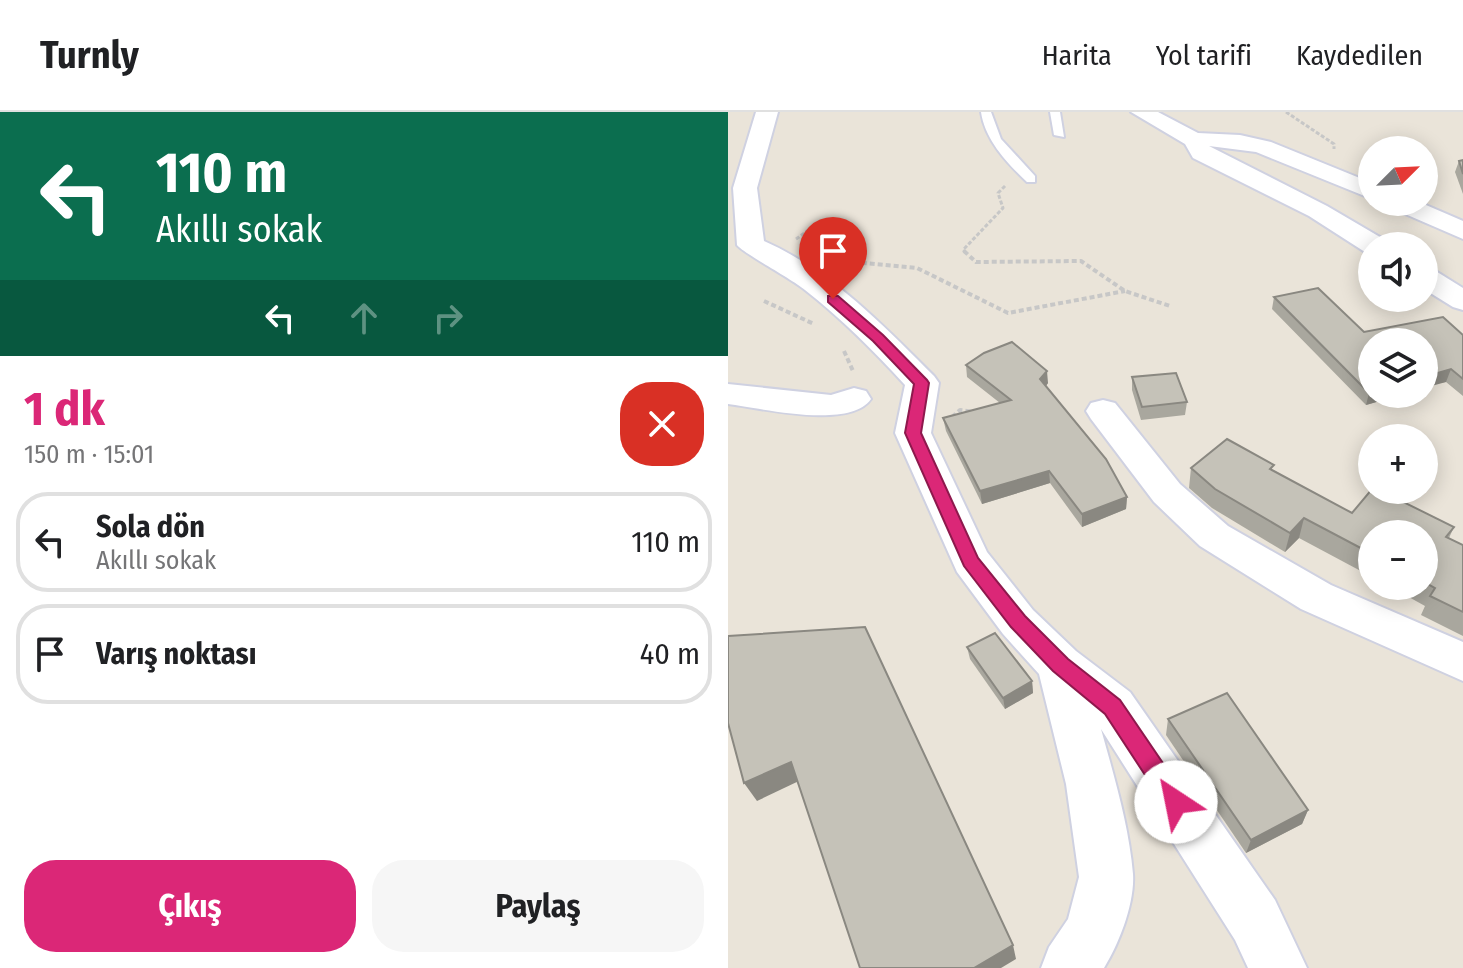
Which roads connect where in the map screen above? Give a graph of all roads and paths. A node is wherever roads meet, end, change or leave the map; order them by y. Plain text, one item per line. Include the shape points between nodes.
1 (767, 112) edge
2 (986, 112) edge
3 (1055, 112) edge
4 (1142, 112) edge
5 (1060, 135) dead end
6 (1194, 140) junction
7 (732, 147) dead end
8 (1020, 170) junction
9 (1031, 179) dead end
10 (1358, 186) edge
11 (739, 191) edge
12 (1429, 216) edge
13 (840, 228) dead end
14 (1463, 231) edge
15 (1358, 236) edge
16 (1438, 285) edge
17 (1125, 291) junction
18 (764, 301) dead end
19 (1463, 301) edge
20 (1170, 306) dead end
21 (820, 326) dead end
22 (728, 394) edge
23 (854, 399) dead end
24 (1103, 411) dead end
25 (984, 413) edge
26 (924, 457) junction
27 (1463, 662) edge
28 (1060, 665) junction
29 (1070, 968) edge
30 (1278, 968) edge

1 - 11 street
2 - 8 lane via 986,122
3 - 5 lane
4 - 6 street
6 - 10 street via 1247,141
6 - 15 street via 1201,153
7 - 11 street
8 - 9 lane
8 - 17 path via 998,193 1003,208 963,250 976,262 1081,261
11 - 26 street via 751,245 767,250 833,299 922,383 913,433
12 - 14 street
13 - 17 path via 810,229 844,261 917,268 1008,313
16 - 19 street
17 - 20 path
18 - 21 path
22 - 23 street via 832,406
24 - 27 street via 1167,493 1214,536 1316,597
25 - 26 path via 960,410
26 - 28 street via 971,561
28 - 29 street via 1091,784 1106,877 1094,931
28 - 30 street via 1113,707 1255,920

